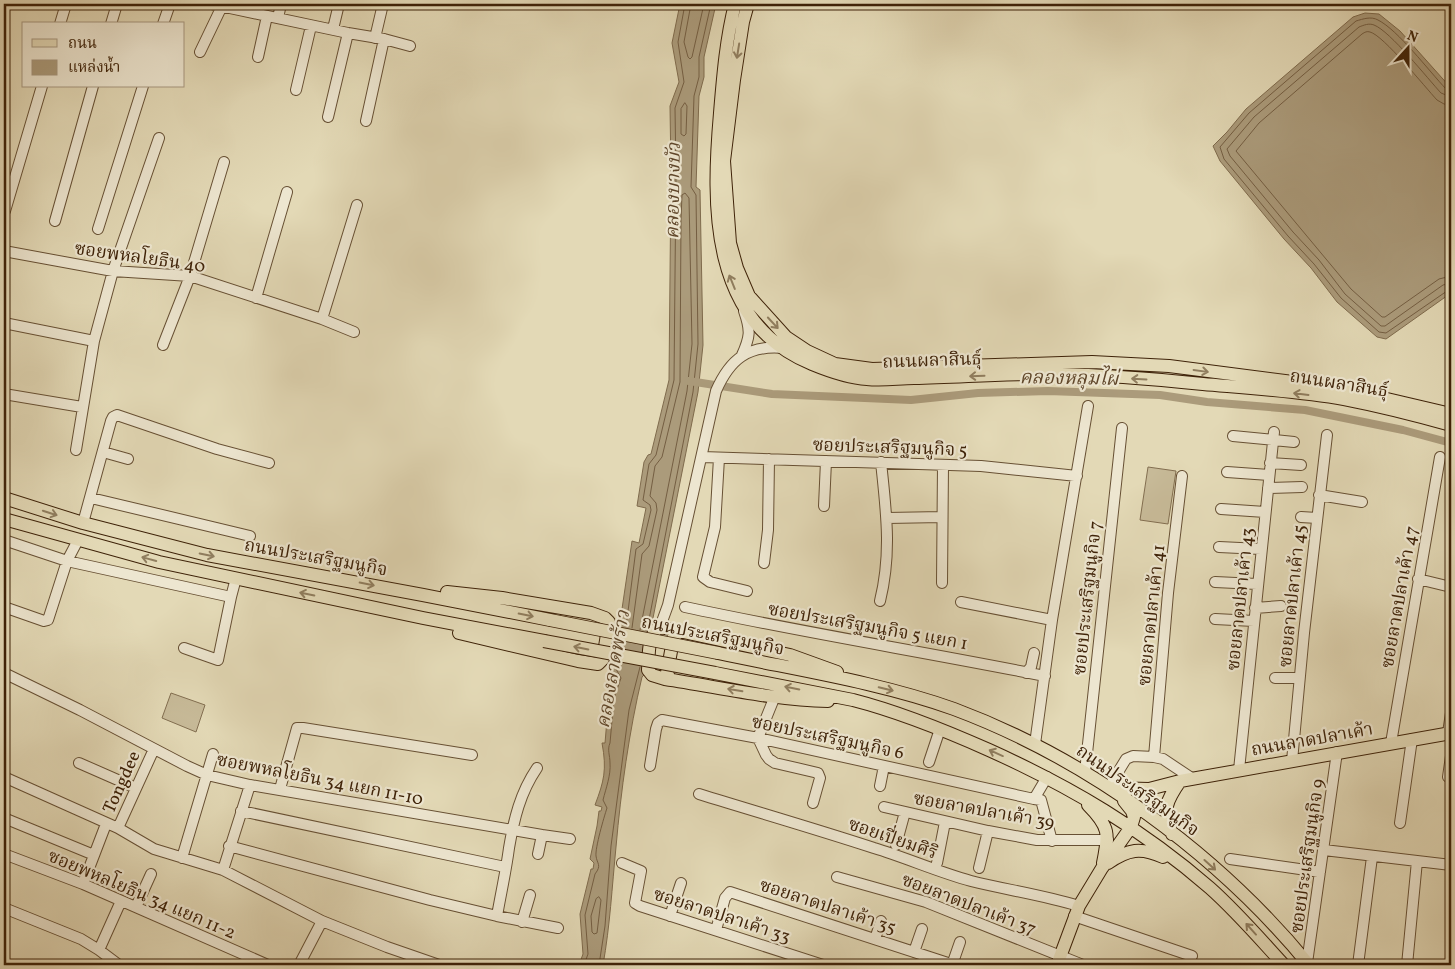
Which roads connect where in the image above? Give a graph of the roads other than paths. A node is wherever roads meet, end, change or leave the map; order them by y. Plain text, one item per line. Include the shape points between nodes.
1 (66, 4) edge
2 (117, 4) edge
3 (170, 4) edge
4 (211, 4) edge
5 (281, 4) edge
6 (339, 4) edge
7 (383, 4) edge
8 (736, 4) edge
9 (748, 4) edge
10 (223, 5) edge
11 (267, 16) junction
12 (278, 18) junction
13 (61, 22) edge
14 (112, 22) edge
15 (164, 22) edge
16 (311, 26) junction
17 (333, 29) junction
18 (348, 33) junction
19 (380, 38) junction
20 (410, 46) dead end
21 (200, 52) dead end
22 (258, 57) dead end
23 (41, 88) edge
24 (92, 88) edge
25 (142, 88) edge
26 (296, 90) dead end
27 (328, 117) dead end
28 (366, 121) dead end
29 (159, 138) dead end
30 (224, 162) dead end
31 (287, 192) dead end
32 (356, 205) dead end
33 (6, 211) dead end
34 (56, 220) dead end
35 (98, 229) dead end
36 (4, 251) edge
37 (113, 271) junction
38 (190, 276) junction
39 (256, 298) junction
40 (742, 303) junction
41 (322, 319) junction
42 (4, 323) edge
43 (354, 332) dead end
44 (94, 340) junction
45 (163, 345) dead end
46 (784, 349) junction
47 (742, 356) junction
48 (4, 394) edge
49 (1088, 406) dead end
50 (82, 407) junction
51 (1451, 414) edge
52 (1451, 425) edge
53 (1122, 428) dead end
54 (1327, 434) dead end
55 (1233, 436) dead end
56 (1273, 436) junction
57 (1294, 442) dead end
58 (76, 450) dead end
59 (103, 452) junction
60 (702, 457) junction
61 (1440, 457) dead end
62 (720, 458) junction
63 (128, 459) dead end
64 (769, 459) junction
65 (826, 460) junction
66 (881, 462) junction
67 (269, 463) dead end
68 (1270, 463) junction
69 (944, 465) junction
70 (1301, 465) dead end
71 (1227, 472) dead end
72 (1269, 475) junction
73 (1077, 476) junction
74 (1182, 476) dead end
75 (1302, 487) dead end
76 (1268, 488) junction
77 (1319, 495) junction
78 (4, 498) edge
79 (91, 498) junction
80 (1362, 502) dead end
81 (824, 506) dead end
82 (1220, 509) dead end
83 (1265, 512) junction
84 (942, 517) junction
85 (1301, 517) dead end
86 (887, 518) junction
87 (1317, 518) junction
88 (4, 519) edge
89 (83, 523) junction
90 (250, 536) dead end
91 (4, 540) edge
92 (78, 540) junction
93 (1219, 547) dead end
94 (1261, 549) junction
95 (67, 561) junction
96 (764, 563) dead end
97 (236, 578) junction
98 (1418, 579) junction
99 (1215, 582) dead end
100 (942, 583) dead end
101 (1257, 584) junction
102 (1451, 587) edge
103 (747, 591) dead end
104 (426, 595) junction
105 (231, 597) junction
106 (880, 601) dead end
107 (961, 602) dead end
108 (668, 605) junction
109 (1281, 606) dead end
110 (4, 607) edge
111 (686, 607) dead end
112 (1255, 608) junction
113 (423, 618) junction
114 (1215, 619) dead end
115 (1052, 620) junction
116 (1254, 621) junction
117 (660, 627) junction
118 (681, 632) junction
119 (184, 648) dead end
120 (1034, 653) dead end
121 (1026, 672) junction
122 (4, 673) edge
123 (1045, 676) junction
124 (1276, 678) dead end
125 (1300, 678) junction
126 (673, 680) junction
127 (857, 682) junction
128 (775, 696) junction
129 (853, 700) junction
130 (1451, 713) edge
131 (940, 729) junction
132 (1450, 733) edge
133 (758, 738) junction
134 (1412, 740) junction
135 (1391, 743) junction
136 (1037, 746) junction
137 (154, 749) junction
138 (1337, 752) junction
139 (214, 754) dead end
140 (472, 756) dead end
141 (1451, 756) edge
142 (1154, 757) junction
143 (1292, 761) junction
144 (929, 762) dead end
145 (79, 763) dead end
146 (1023, 765) junction
147 (650, 766) dead end
148 (884, 766) junction
149 (537, 768) dead end
150 (1239, 770) junction
151 (1085, 772) junction
152 (207, 775) junction
153 (4, 777) edge
154 (1047, 777) junction
155 (1448, 777) dead end
156 (1193, 778) junction
157 (1180, 781) junction
158 (250, 785) junction
159 (880, 786) dead end
160 (136, 788) junction
161 (1071, 789) junction
162 (280, 790) junction
163 (1113, 790) junction
164 (699, 794) dead end
165 (1034, 799) junction
166 (813, 803) dead end
167 (884, 807) dead end
168 (241, 811) junction
169 (905, 812) junction
170 (4, 818) edge
171 (945, 822) junction
172 (1400, 823) dead end
173 (106, 824) junction
174 (1131, 827) junction
175 (118, 828) junction
176 (511, 831) junction
177 (988, 831) junction
178 (1172, 834) junction
179 (542, 836) junction
180 (570, 840) dead end
181 (1108, 840) junction
182 (1052, 841) junction
183 (896, 845) dead end
184 (229, 846) junction
185 (1324, 850) junction
186 (4, 854) edge
187 (538, 854) dead end
188 (94, 855) junction
189 (1372, 857) junction
190 (182, 858) junction
191 (1230, 859) dead end
192 (1417, 861) junction
193 (622, 863) dead end
194 (937, 863) dead end
195 (1181, 865) junction
196 (1451, 865) edge
197 (505, 867) junction
198 (979, 868) dead end
199 (1102, 868) junction
200 (223, 870) junction
201 (1320, 872) junction
202 (151, 874) dead end
203 (836, 877) dead end
204 (681, 883) dead end
205 (83, 884) junction
206 (530, 895) dead end
207 (121, 901) junction
208 (136, 907) junction
209 (4, 908) edge
210 (1077, 911) junction
211 (497, 916) junction
212 (670, 916) junction
213 (322, 921) junction
214 (881, 921) dead end
215 (522, 922) junction
216 (558, 928) dead end
217 (922, 929) dead end
218 (716, 930) junction
219 (876, 939) junction
220 (960, 942) dead end
221 (99, 950) junction
222 (914, 952) junction
223 (1192, 956) dead end
224 (1058, 961) edge
225 (1308, 964) edge
226 (119, 965) edge
227 (268, 965) edge
228 (299, 965) edge
229 (439, 965) edge
230 (823, 965) edge
231 (953, 965) edge
232 (1083, 965) edge
233 (1284, 965) edge
234 (1358, 965) edge
235 (1407, 965) edge

1 - 13 street
2 - 14 street
3 - 15 street
4 - 10 street
5 - 12 street
6 - 17 street
7 - 19 street
40 -> 8 main road, ถนนผลาสินธุ์ via 722,253 716,180 723,80 731,18
9 -> 51 main road, ถนนผลาสินธุ์ via 724,161 730,242 749,296 786,337 807,351 835,364 872,369 1092,362 1169,366 1340,388
10 - 11 street
10 - 21 street
11 - 12 street
11 - 22 street
12 - 16 street
16 - 17 street
16 - 26 street
17 - 18 street
18 - 19 street
18 - 27 street
19 - 20 street
19 - 28 street
23 - 33 street
24 - 34 street
25 - 35 street
29 - 37 street
30 - 38 street
31 - 39 street
32 - 41 street
36 - 37 street, ซอยพหลโยธิน 40
37 - 38 street, ซอยพหลโยธิน 40
37 - 44 street
38 - 39 street, ซอยพหลโยธิน 40
38 - 45 street
39 - 41 street, ซอยพหลโยธิน 40
40 - 46 main road, ถนนผลาสินธุ์ via 762,331
40 - 47 street via 750,331
41 - 43 street, ซอยพหลโยธิน 40
42 - 44 street
44 - 50 street
46 - 47 street via 759,348
52 -> 46 main road, ถนนผลาสินธุ์ via 1342,399 1168,381 1056,374 866,380 834,372
47 - 60 street via 719,384 712,403
48 - 50 street
49 - 73 street
50 - 58 street
53 - 151 street, ซอยประเสริฐมนูกิจ 7
54 - 77 street, ซอยลาดปลาเค้า 45
55 - 56 street
56 - 57 street
56 - 68 street, ซอยลาดปลาเค้า 43
59 - 63 street
59 - 67 street via 111,421 117,416
59 - 79 street
60 - 62 street, ซอยประเสริฐมนูกิจ 5
60 - 108 street
61 - 98 street, ซอยลาดปลาเค้า 47
62 - 64 street, ซอยประเสริฐมนูกิจ 5
62 - 103 street via 715,527 703,577 710,582
64 - 65 street, ซอยประเสริฐมนูกิจ 5
64 - 96 street
65 - 66 street, ซอยประเสริฐมนูกิจ 5
65 - 81 street
66 - 69 street, ซอยประเสริฐมนูกิจ 5
66 - 86 street
68 - 70 street
68 - 72 street, ซอยลาดปลาเค้า 43
69 - 73 street, ซอยประเสริฐมนูกิจ 5
69 - 84 street
71 - 72 street
72 - 76 street, ซอยลาดปลาเค้า 43
73 - 115 street
74 - 142 street, ซอยลาดปลาเค้า 41
75 - 76 street
76 - 83 street, ซอยลาดปลาเค้า 43
77 - 80 street
77 - 87 street, ซอยลาดปลาเค้า 45
78 -> 89 main road, ถนนประเสริฐมนูกิจ
79 - 89 street
79 - 90 street
82 - 83 street
83 - 94 street, ซอยลาดปลาเค้า 43
84 - 86 street
84 - 100 street
85 - 87 street
86 - 106 street via 888,562
87 - 125 street, ซอยลาดปลาเค้า 45
88 - 92 main road, ถนนประเสริฐมนูกิจ
89 -> 104 main road, ถนนประเสริฐมนูกิจ via 207,555
91 - 95 street
92 - 95 street
97 -> 92 main road, ถนนประเสริฐมนูกิจ
93 - 94 street
94 - 101 street, ซอยลาดปลาเค้า 43
95 - 105 street
95 - 110 street via 48,620
97 - 105 street
113 -> 97 main road, ถนนประเสริฐมนูกิจ
98 - 102 street
98 - 135 street, ซอยลาดปลาเค้า 47
99 - 101 street
101 - 112 street, ซอยลาดปลาเค้า 43
104 - 113 main road via 446,592 502,598 591,613 609,622 603,659 598,664 443,629
104 -> 127 main road, ถนนประเสริฐมนูกิจ, bridge
105 - 119 street via 218,660
107 - 115 street
108 - 117 street
108 - 118 street via 671,620
109 - 112 street
111 - 121 street, ซอยประเสริฐมนูกิจ 5 แยก 1
112 - 116 street, ซอยลาดปลาเค้า 43
129 -> 113 main road, ถนนประเสริฐมนูกิจ, bridge
114 - 116 street
115 - 123 street
116 - 150 street, ซอยลาดปลาเค้า 43
117 - 118 main road
117 - 126 main road via 652,635 648,670 652,675
118 - 126 main road via 674,635 667,673
118 - 127 main road via 796,658
120 - 121 street
121 - 123 street, ซอยประเสริฐมนูกิจ 5 แยก 1
122 - 137 street, ซอยพหลโยธิน 34 แยก 11-10
123 - 136 street
124 - 125 street
125 - 143 street, ซอยลาดปลาเค้า 45
128 -> 126 main road
127 -> 136 main road, ถนนประเสริฐมนูกิจ via 954,709
128 - 129 main road
128 - 133 street
129 - 131 main road, ถนนประเสริฐมนูกิจ
130 - 132 street
131 - 144 street
146 -> 131 main road, ถนนประเสริฐมนูกิจ
132 - 134 main road, ถนนลาดปลาเค้า
133 - 147 street, ซอยประเสริฐมนูกิจ 6 via 662,720 656,729
133 - 148 street, ซอยประเสริฐมนูกิจ 6
133 - 166 street via 769,759 775,763 818,773 820,778
134 - 135 main road, ถนนลาดปลาเค้า
134 - 172 street
135 - 138 main road, ถนนลาดปลาเค้า
136 - 146 main road via 1068,766 1067,778 1060,779
136 - 151 main road, ถนนประเสริฐมนูกิจ
137 - 152 street, ซอยพหลโยธิน 34 แยก 11-10
137 - 160 street, Tongdee
138 - 143 main road, ถนนลาดปลาเค้า
138 - 185 street, ซอยประเสริฐมนูกิจ 9
139 - 152 street
140 - 162 street via 297,728
141 - 155 street
142 - 156 street
142 - 163 street via 1126,759
143 - 150 main road, ถนนลาดปลาเค้า
145 - 160 street
146 - 154 main road, ถนนประเสริฐมนูกิจ
148 - 159 street
148 - 165 street, ซอยประเสริฐมนูกิจ 6
149 - 176 street via 521,796
150 - 156 main road, ถนนลาดปลาเค้า
151 - 163 main road, ถนนประเสริฐมนูกิจ
152 - 158 street, ซอยพหลโยธิน 34 แยก 11-10
152 - 190 street
153 - 173 street
154 - 161 main road, ถนนประเสริฐมนูกิจ
154 - 165 street
156 - 157 main road, ถนนลาดปลาเค้า
157 - 163 main road, ถนนลาดปลาเค้า via 1149,789
157 - 178 main road via 1166,809
158 - 162 street, ซอยพหลโยธิน 34 แยก 11-10
158 - 168 street
160 - 175 street, Tongdee
161 - 174 main road, ถนนประเสริฐมนูกิจ
161 - 181 main road via 1100,819
162 - 176 street, ซอยพหลโยธิน 34 แยก 11-10
163 - 174 main road via 1132,811
163 - 178 main road, ถนนประเสริฐมนูกิจ
164 - 210 street, ซอยเปี่ยมศิริ via 861,843 972,881 1045,896
165 - 182 street via 1041,800
167 - 169 street, ซอยลาดปลาเค้า 39
168 - 184 street
168 - 197 street
169 - 171 street, ซอยลาดปลาเค้า 39
169 - 183 street
170 - 188 street
171 - 177 street, ซอยลาดปลาเค้า 39
171 - 194 street
173 - 175 street
173 - 188 street
174 - 195 main road, ถนนประเสริฐมนูกิจ
174 - 199 main road
175 - 190 street via 154,849
176 - 179 street, ซอยพหลโยธิน 34 แยก 11-10
176 - 197 street
177 - 182 street, ซอยลาดปลาเค้า 39
177 - 198 street
178 -> 225 main road, ถนนประเสริฐมนูกิจ via 1238,891
179 - 180 street, ซอยพหลโยธิน 34 แยก 11-10
179 - 187 street
181 - 182 street, ซอยลาดปลาเค้า 39
181 - 199 main road
184 - 200 street
184 - 211 street
185 - 189 street
185 - 201 street, ซอยประเสริฐมนูกิจ 9
186 - 205 street, ซอยพหลโยธิน 34 แยก 11-2
188 - 205 street
189 - 192 street
189 - 234 street
190 - 200 street
191 - 201 street
192 - 196 street
192 - 235 street
193 - 212 street, ซอยลาดปลาเค้า 33 via 641,871 634,903
195 - 199 main road via 1152,852 1133,850
233 -> 195 main road, ถนนประเสริฐมนูกิจ via 1240,916
197 - 211 street
199 - 210 main road
200 - 213 street
201 - 225 street, ซอยประเสริฐมนูกิจ 9
202 - 208 street
203 - 224 street, ซอยลาดปลาเค้า 37 via 926,902
204 - 212 street
205 - 207 street, ซอยพหลโยธิน 34 แยก 11-2
206 - 215 street
207 - 208 street, ซอยพหลโยธิน 34 แยก 11-2
207 - 221 street
208 - 227 street, ซอยพหลโยธิน 34 แยก 11-2
209 - 221 street via 82,939
210 - 223 street, ซอยเปี่ยมศิริ
210 - 224 main road
211 - 215 street
212 - 218 street, ซอยลาดปลาเค้า 33
213 - 228 street
213 - 229 street
214 - 219 street
215 - 216 street
217 - 222 street
218 - 219 street, ซอยลาดปลาเค้า 35 via 725,898 730,892
218 - 230 street, ซอยลาดปลาเค้า 33
219 - 222 street, ซอยลาดปลาเค้า 35
220 - 231 street
221 - 226 street
222 - 231 street, ซอยลาดปลาเค้า 35
224 - 232 street, ซอยลาดปลาเค้า 37

